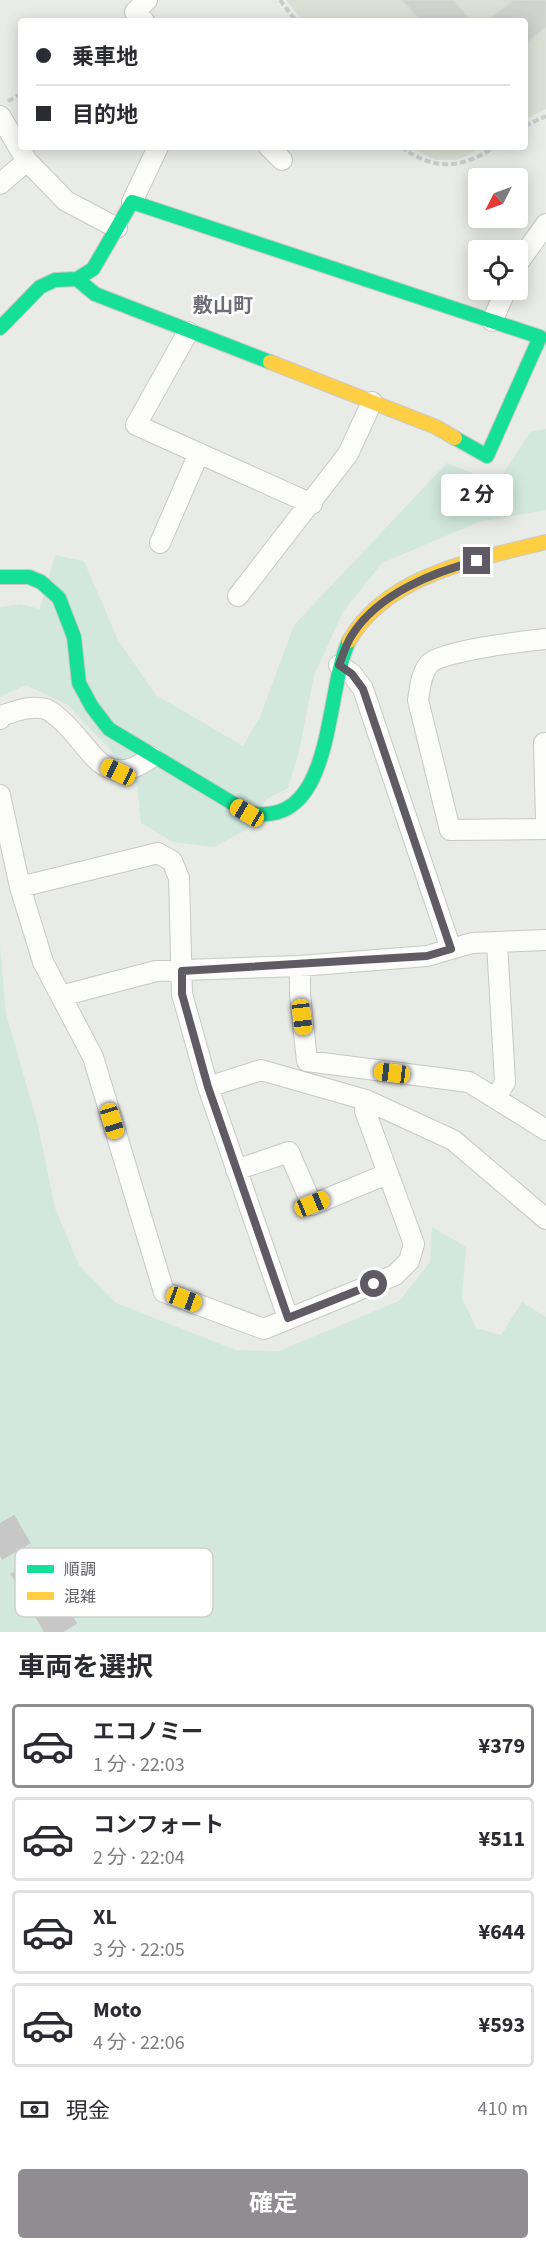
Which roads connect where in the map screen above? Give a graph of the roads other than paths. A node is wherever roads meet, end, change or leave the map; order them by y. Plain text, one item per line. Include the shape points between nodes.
1 (147, 0) edge
2 (141, 18) edge
3 (0, 116) edge
4 (18, 146) edge
5 (20, 150) edge
6 (157, 150) edge
7 (27, 161) junction
8 (0, 184) edge
9 (132, 202) junction
10 (546, 224) edge
11 (117, 228) junction
12 (528, 248) edge
13 (76, 279) junction
14 (501, 300) edge
15 (492, 321) junction
16 (0, 328) edge
17 (188, 332) junction
18 (372, 402) junction
19 (199, 453) junction
20 (312, 504) junction
21 (546, 542) edge
22 (160, 543) dead end
23 (0, 577) edge
24 (238, 596) dead end
25 (546, 639) edge
26 (339, 665) junction
27 (0, 719) edge
28 (546, 743) edge
29 (152, 758) junction
30 (0, 795) edge
31 (546, 819) edge
32 (546, 829) edge
33 (20, 887) junction
34 (546, 940) edge
35 (497, 943) junction
36 (451, 949) junction
37 (300, 966) junction
38 (182, 971) junction
39 (62, 996) junction
40 (208, 1087) junction
41 (496, 1098) junction
42 (366, 1100) junction
43 (546, 1130) edge
44 (236, 1170) junction
45 (387, 1174) junction
46 (546, 1219) edge
47 (288, 1318) junction

1 - 2 street via 135,12
3 - 4 street
5 - 7 street
6 - 9 street
7 - 8 street
7 - 11 street via 66,201
9 - 11 street
9 - 15 street
10 - 12 street
11 - 13 street via 93,269
13 - 16 street via 55,280 40,286
13 - 17 street via 95,294
14 - 15 street
15 - 18 street via 540,337 487,456 436,427
17 - 18 street
17 - 19 street via 136,425
18 - 20 street via 348,454
19 - 20 street
19 - 22 street
20 - 24 street
21 - 26 street via 454,567 419,581 383,603 362,622 351,636
23 - 29 street via 19,574 51,586 66,608 79,681 91,709 109,729
25 - 32 street via 446,655 429,664 418,700 450,830
26 - 29 street via 320,760 307,790 292,807 274,816 247,813
26 - 36 street via 363,689
27 - 29 street via 24,708 48,709 68,726 96,761 118,772 138,768
28 - 31 street
30 - 33 street
33 - 38 street via 158,853 172,861 179,878
33 - 39 street via 43,962
34 - 35 street
35 - 36 street via 472,943
35 - 41 street via 505,1082
36 - 37 street via 427,956
37 - 38 street
37 - 41 street via 308,1061 469,1082
38 - 39 street via 156,971
38 - 40 street via 182,994
39 - 47 street via 93,1057 164,1292 264,1329
40 - 42 street via 261,1070
40 - 44 street
41 - 43 street
42 - 45 street via 364,1111
42 - 46 street via 453,1140
44 - 45 street via 289,1152 312,1204
44 - 47 street
45 - 47 street via 414,1244 409,1261 395,1275

